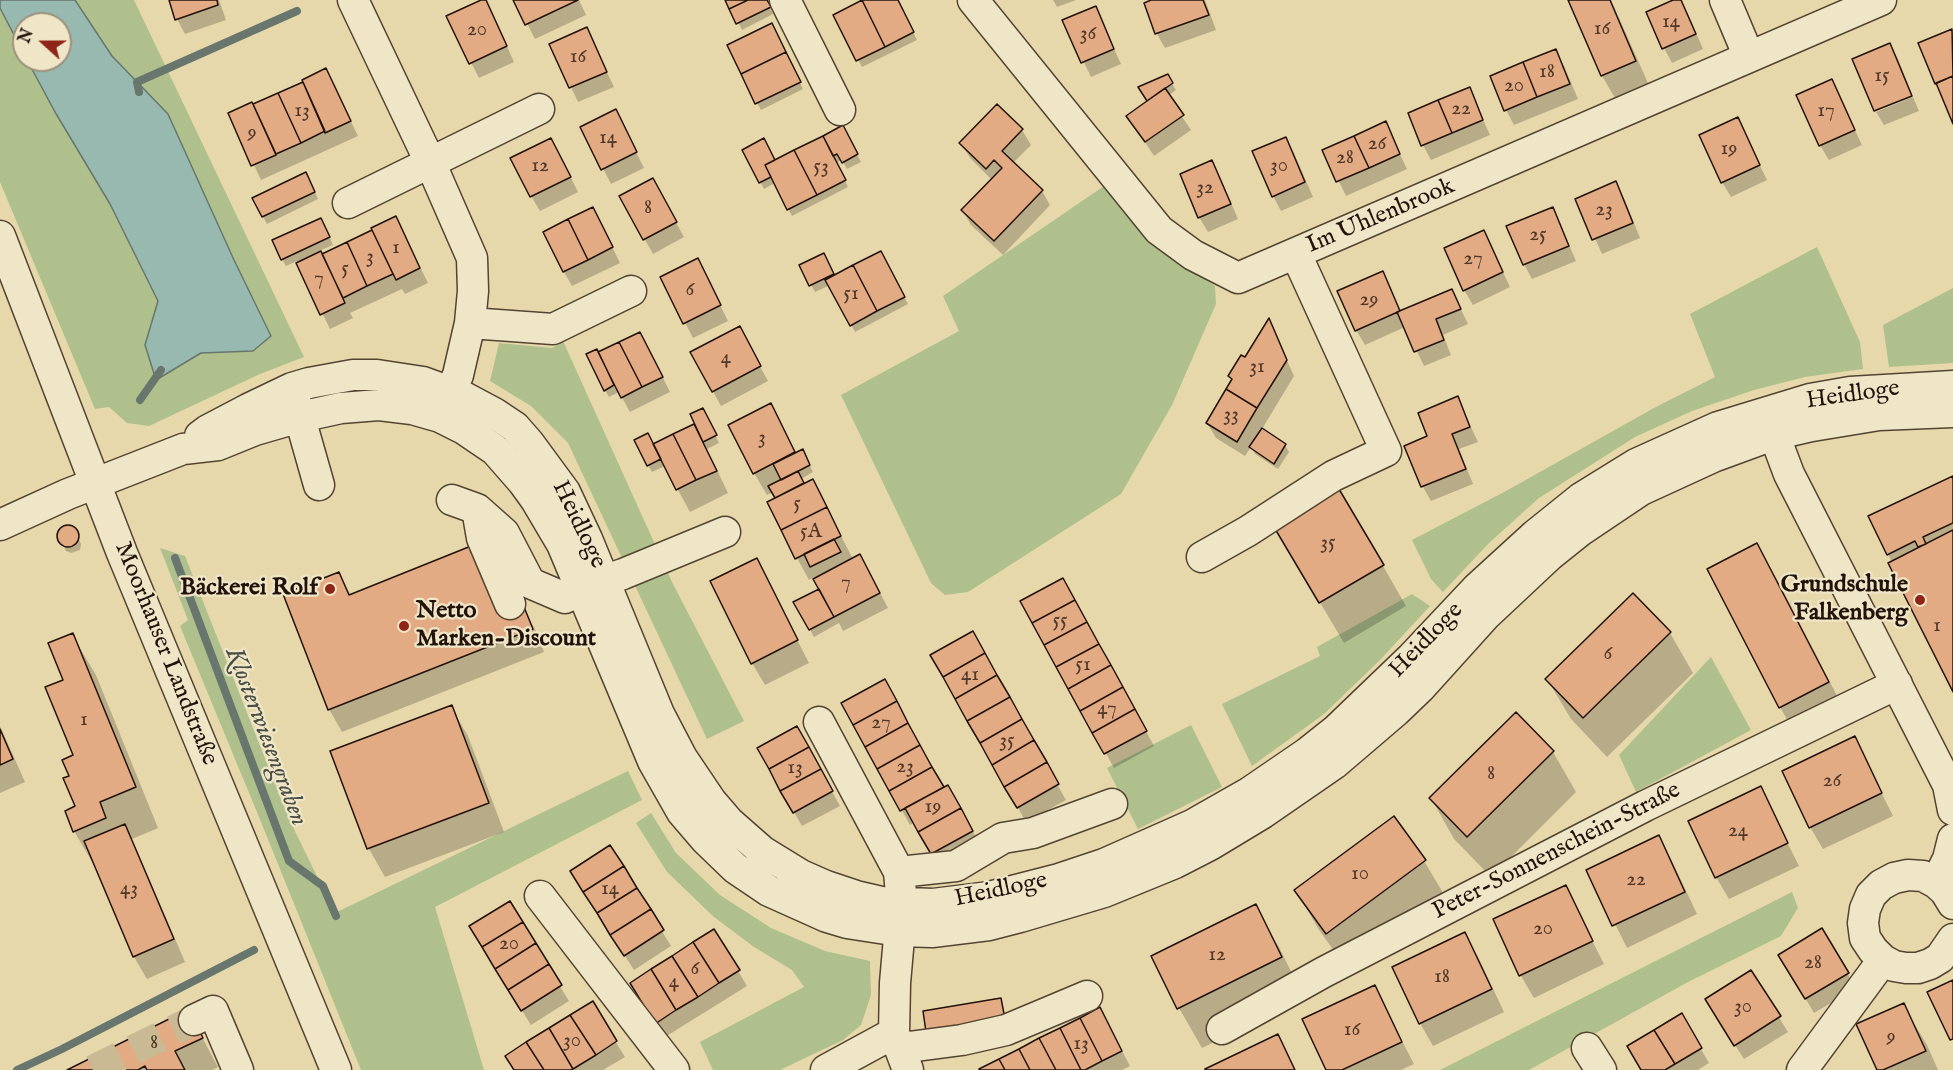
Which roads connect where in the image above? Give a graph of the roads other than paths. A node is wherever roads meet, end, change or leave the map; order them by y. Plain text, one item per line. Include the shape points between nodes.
1 (353, 0) edge
2 (973, 0) edge
3 (1725, 0) edge
4 (1881, 0) edge
5 (797, 4) edge
6 (1749, 57) junction
7 (538, 109) dead end
8 (840, 110) dead end
9 (430, 162) junction
10 (348, 203) dead end
11 (0, 236) edge
12 (1296, 254) junction
13 (631, 291) dead end
14 (470, 323) junction
15 (1953, 386) edge
16 (292, 388) junction
17 (445, 404) junction
18 (1953, 412) edge
19 (300, 417) junction
20 (1769, 423) junction
21 (183, 449) junction
22 (96, 483) junction
23 (319, 485) dead end
24 (0, 525) edge
25 (725, 532) dead end
26 (1202, 557) dead end
27 (592, 585) junction
28 (510, 604) dead end
29 (1897, 684) junction
30 (819, 722) dead end
31 (1112, 804) dead end
32 (1953, 810) edge
33 (1953, 839) edge
34 (899, 872) junction
35 (1945, 893) edge
36 (540, 896) dead end
37 (901, 918) junction
38 (1953, 939) edge
39 (1883, 960) junction
40 (1087, 996) dead end
41 (194, 1020) tunnel mouth
42 (1222, 1029) dead end
43 (901, 1050) edge
44 (238, 1070) edge
45 (336, 1070) edge
46 (674, 1070) edge
47 (826, 1070) edge
48 (1802, 1070) edge

1 - 9 street
2 - 12 street, Im Uhlenbrook via 1159,230 1193,255 1238,278
3 - 6 street
4 - 6 street, Im Uhlenbrook
5 - 8 street
6 - 12 street, Im Uhlenbrook
7 - 9 street
9 - 10 street
9 - 14 street via 472,258
11 - 22 street, Moorhauser Landstraße
12 - 26 street via 1386,451 1333,476
13 - 14 street via 553,329
14 - 17 street via 458,375
15 - 20 street, Heidloge via 1850,392 1810,399
16 - 17 street, Heidloge via 330,378 377,375 423,382
16 - 19 street
16 - 21 street, Heidloge via 208,430
17 - 19 street, Heidloge via 412,409 379,405 341,408
17 - 27 street, Heidloge via 464,429 495,450 524,482
18 - 20 street, Heidloge via 1879,415 1812,426
19 - 21 street, Heidloge via 218,445
19 - 23 street
20 - 29 street via 1789,474
20 - 37 street, Heidloge via 1718,427 1636,464 1581,498 1508,559 1336,730 1299,759 1222,808 1104,864 979,899 933,904
21 - 22 street, Heidloge
22 - 24 street, Heidloge
22 - 45 street, Moorhauser Landstraße
25 - 27 street
27 - 28 street via 565,597 530,583 504,533 464,505
27 - 37 street, Heidloge via 688,767 729,822 762,851 801,874
29 - 32 street via 1948,785
29 - 42 street, Peter-Sonnenschein-Straße via 1645,806
30 - 34 street
31 - 34 street via 1033,833 1003,838 956,866
33 - 35 street
34 - 37 street
35 - 39 street via 1923,876 1908,874 1881,885 1871,895 1863,923 1865,938
36 - 46 street
37 - 43 street via 895,983
38 - 39 street via 1940,957 1918,968 1894,966
39 - 48 street
40 - 43 street via 1006,1030
41 - 44 street via 213,1011
43 - 47 street

